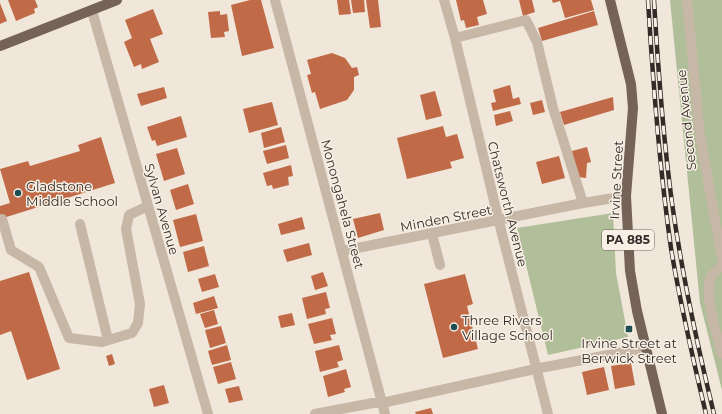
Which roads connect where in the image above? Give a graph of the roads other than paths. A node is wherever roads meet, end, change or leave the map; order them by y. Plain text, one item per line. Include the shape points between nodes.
1 (117, 0) edge
2 (275, 0) edge
3 (444, 0) edge
4 (610, 0) edge
5 (687, 0) edge
6 (92, 11) junction
7 (455, 38) junction
8 (0, 46) edge
9 (626, 196) junction
10 (583, 203) junction
11 (148, 206) junction
12 (2, 219) dead end
13 (498, 220) junction
14 (80, 224) dead end
15 (432, 234) junction
16 (342, 251) junction
17 (722, 259) edge
18 (440, 265) dead end
19 (722, 266) edge
20 (108, 340) junction
21 (645, 348) junction
22 (722, 354) edge
23 (535, 369) junction
24 (382, 403) junction
25 (208, 414) edge
26 (315, 414) edge
27 (385, 414) edge
28 (548, 414) edge
29 (662, 414) edge

1 - 6 main road
2 - 16 street, Monongahela Street
3 - 7 street, Chatsworth Avenue
4 - 9 main road, Irvine Street / PA 885 via 627,64 633,108
5 - 17 street, Second Avenue via 700,135
6 - 8 main road
6 - 11 street, Sylvan Avenue
7 - 10 street via 526,20 537,42 553,108
7 - 13 street, Chatsworth Avenue
9 - 10 street, Minden Street
9 - 21 main road, Irvine Street / PA 885 via 630,271
10 - 13 street, Minden Street
11 - 20 street via 129,215 126,229 140,304 138,323 132,333
11 - 25 street, Sylvan Avenue
12 - 20 street via 11,250 39,267 69,338 102,342
13 - 15 street, Minden Street
13 - 23 street, Chatsworth Avenue
14 - 20 street
15 - 16 street, Minden Street
15 - 18 street
16 - 24 street, Monongahela Street
19 - 22 street via 710,278 709,289
21 - 23 street
21 - 29 main road, Irvine Street / PA 885
23 - 24 street
23 - 28 street, Chatsworth Avenue
24 - 26 street
24 - 27 street, Monongahela Street

